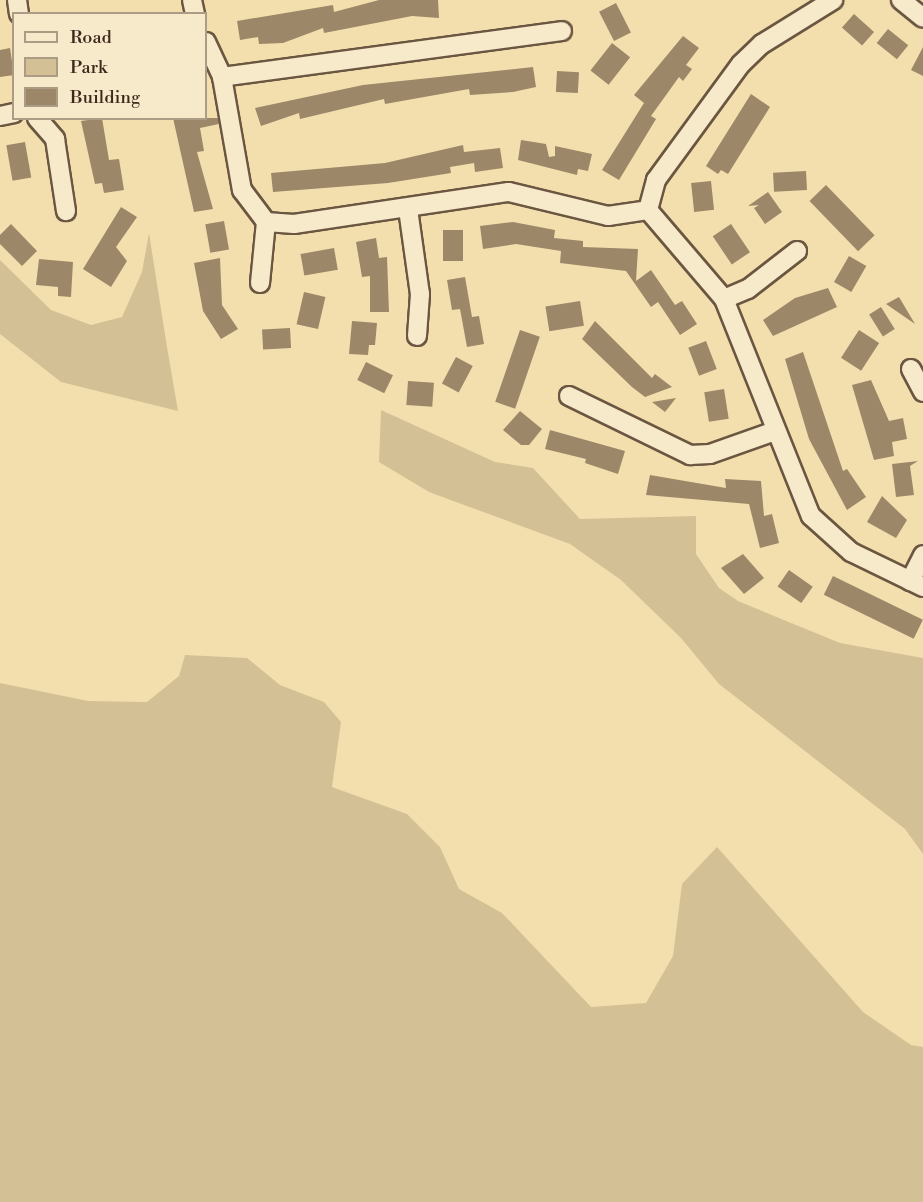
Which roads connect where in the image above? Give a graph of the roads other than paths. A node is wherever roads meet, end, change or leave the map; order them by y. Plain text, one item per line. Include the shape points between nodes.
1 (833, 0) edge
2 (901, 0) edge
3 (923, 18) edge
4 (562, 31) dead end
5 (207, 44) edge
6 (222, 77) junction
7 (39, 120) edge
8 (408, 209) junction
9 (648, 210) junction
10 (66, 212) dead end
11 (266, 222) junction
12 (797, 251) dead end
13 (260, 283) dead end
14 (724, 299) junction
15 (417, 336) dead end
16 (911, 369) dead end
17 (923, 392) edge
18 (569, 396) dead end
19 (772, 432) junction
20 (923, 555) edge
21 (917, 584) edge

1 - 9 street via 762,44 741,64 656,180
2 - 3 street
4 - 6 street
5 - 6 street
6 - 11 street via 242,190
7 - 10 street via 55,139
8 - 9 street via 509,192 608,216
8 - 11 street via 294,224
8 - 15 street via 420,294
9 - 14 street
11 - 13 street
12 - 14 street via 748,289
14 - 19 street
16 - 17 street
18 - 19 street via 690,455 710,454
19 - 21 street via 821,529 851,552
20 - 21 street

